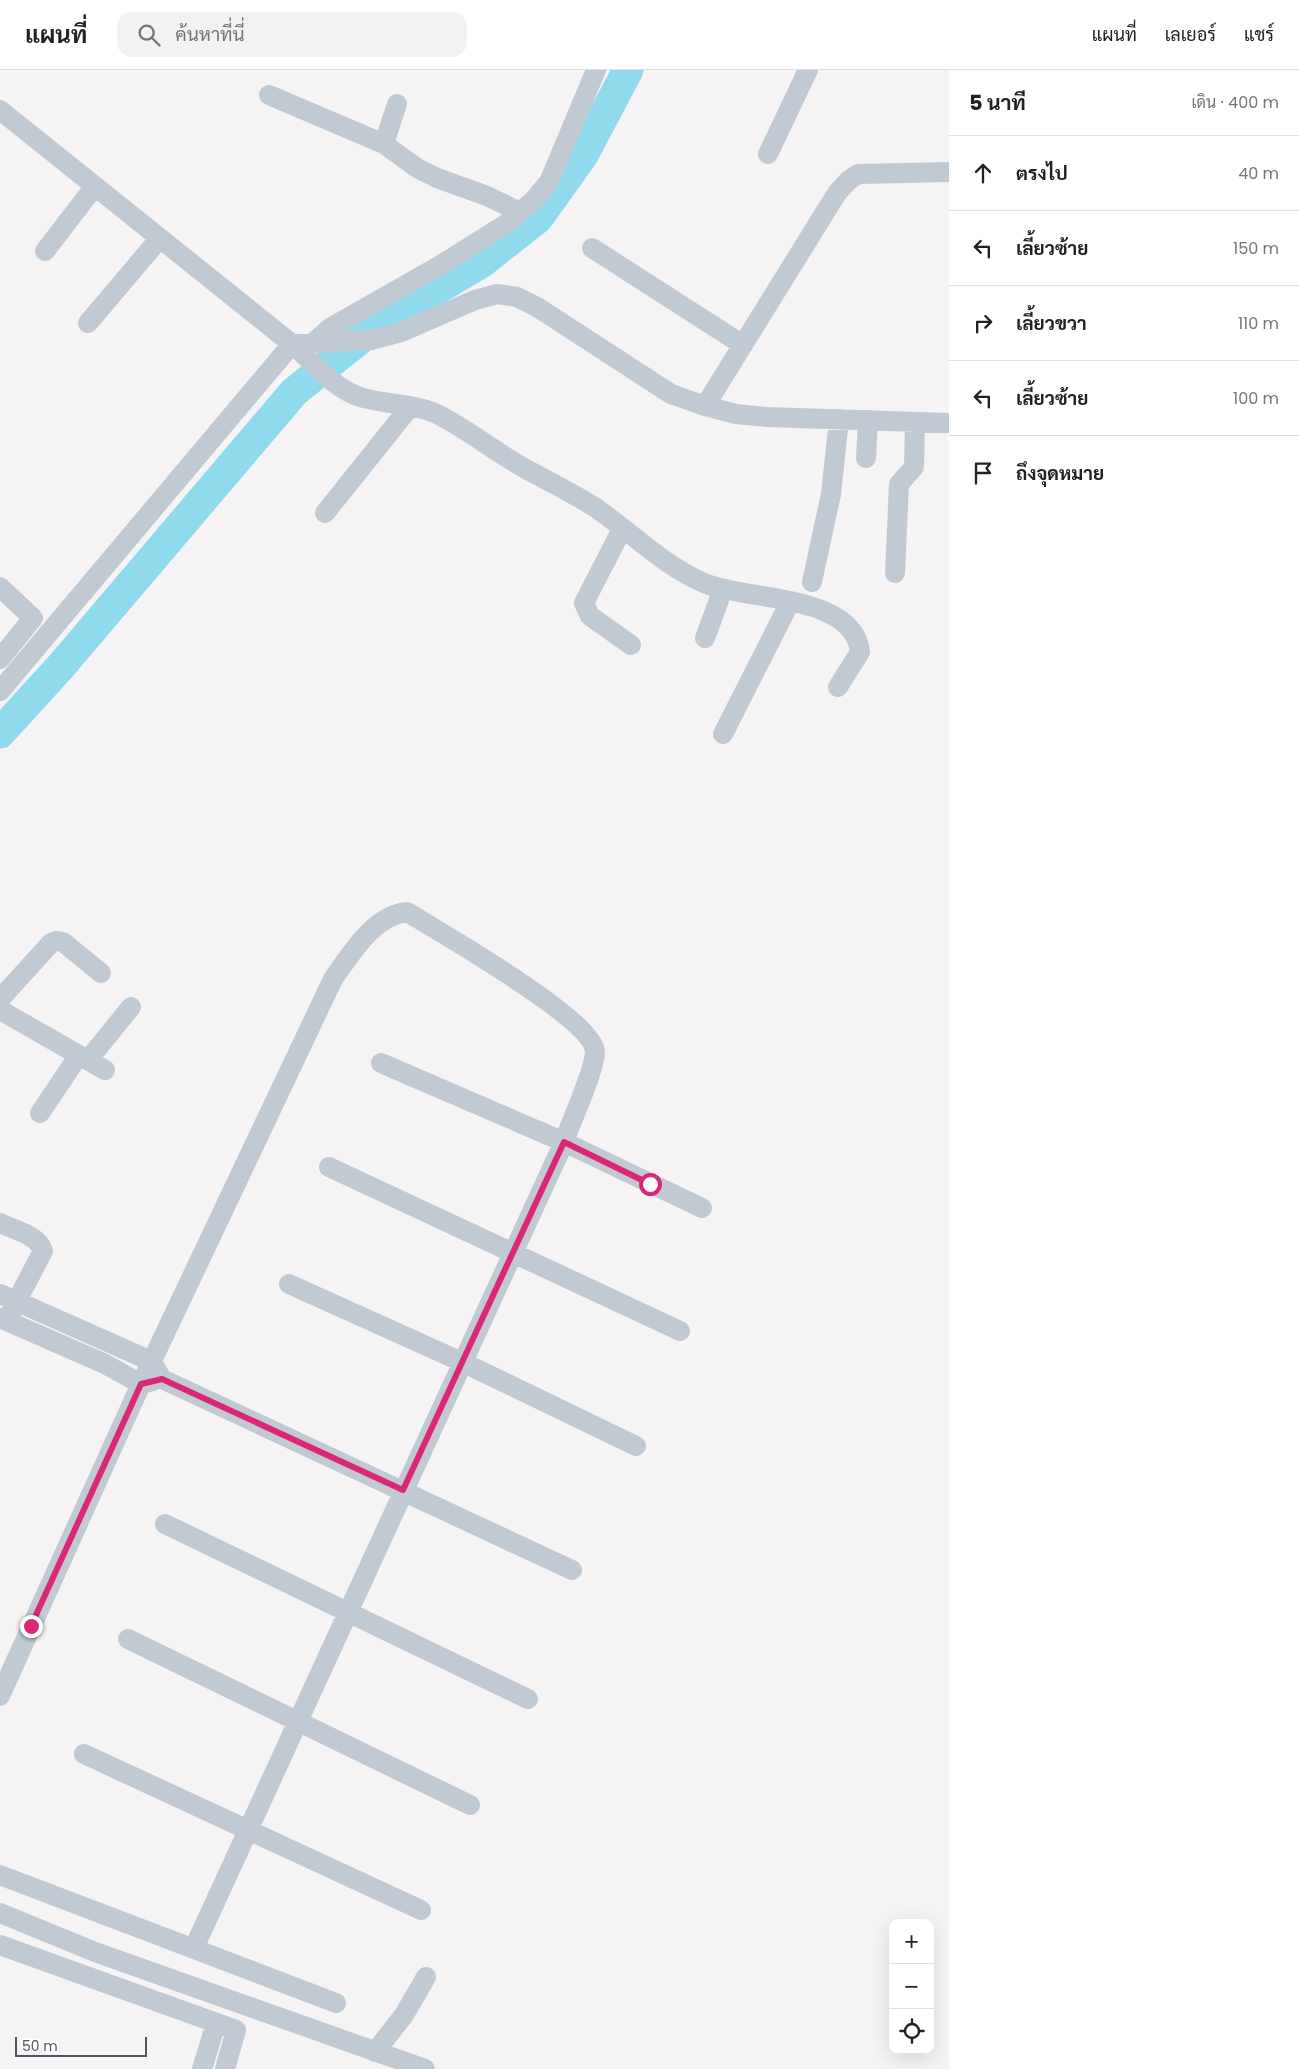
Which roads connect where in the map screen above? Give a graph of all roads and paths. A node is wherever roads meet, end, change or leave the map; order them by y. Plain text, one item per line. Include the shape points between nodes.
1 (596, 70) edge
2 (808, 70) edge
3 (269, 96) dead end
4 (397, 104) dead end
5 (0, 110) edge
6 (384, 144) junction
7 (768, 154) dead end
8 (949, 172) edge
9 (95, 186) junction
10 (520, 212) junction
11 (160, 238) junction
12 (592, 248) dead end
13 (45, 251) dead end
14 (88, 323) dead end
15 (292, 344) junction
16 (743, 346) junction
17 (317, 348) junction
18 (705, 406) junction
19 (409, 408) junction
20 (838, 419) junction
21 (868, 420) junction
22 (915, 422) junction
23 (949, 423) edge
24 (866, 458) dead end
25 (325, 513) dead end
26 (622, 529) junction
27 (895, 573) dead end
28 (812, 582) dead end
29 (0, 587) edge
30 (723, 589) junction
31 (790, 602) junction
32 (706, 638) dead end
33 (631, 645) dead end
34 (0, 659) edge
35 (838, 687) dead end
36 (0, 691) edge
37 (723, 734) dead end
38 (102, 973) dead end
39 (0, 1000) edge
40 (131, 1007) dead end
41 (0, 1010) edge
42 (83, 1057) junction
43 (380, 1063) dead end
44 (106, 1070) dead end
45 (40, 1113) dead end
46 (564, 1142) junction
47 (329, 1167) dead end
48 (702, 1208) dead end
49 (0, 1223) edge
50 (513, 1253) junction
51 (289, 1284) dead end
52 (8, 1298) edge
53 (3, 1319) edge
54 (680, 1331) dead end
55 (151, 1361) junction
56 (462, 1362) junction
57 (162, 1379) junction
58 (141, 1384) junction
59 (636, 1446) dead end
60 (403, 1490) junction
61 (165, 1524) dead end
62 (572, 1570) dead end
63 (347, 1611) junction
64 (128, 1639) dead end
65 (0, 1696) edge
66 (528, 1700) dead end
67 (297, 1722) junction
68 (84, 1754) dead end
69 (470, 1805) dead end
70 (247, 1831) junction
71 (0, 1875) edge
72 (421, 1910) dead end
73 (0, 1913) edge
74 (0, 1945) edge
75 (194, 1948) junction
76 (426, 1977) dead end
77 (336, 2002) dead end
78 (216, 2023) junction
79 (375, 2052) junction
80 (202, 2069) edge
81 (225, 2069) edge
82 (425, 2069) edge

1 - 10 street via 549,182
2 - 7 street
3 - 6 street
4 - 6 street
5 - 9 street
6 - 10 street via 424,171
8 - 16 street via 858,174 848,181 837,193
9 - 11 street
9 - 13 street
10 - 17 street via 439,266 330,328
11 - 14 street
11 - 15 street
12 - 16 street
15 - 17 street
15 - 36 street
16 - 18 street
17 - 18 street via 401,332 475,300 497,294 517,297 537,307 671,394
17 - 19 street via 328,377 342,388 359,397
18 - 20 street via 736,414
19 - 25 street
19 - 26 street via 435,413 523,468 596,508
20 - 21 street
20 - 28 street via 831,494
21 - 22 street
21 - 24 street
22 - 23 street
22 - 27 street via 914,467 899,484
26 - 30 street via 681,572
26 - 33 street via 584,603 590,616
29 - 34 street via 33,618
30 - 31 street
30 - 32 street
31 - 35 street via 837,616 856,638 860,647 859,657
31 - 37 street
38 - 39 street via 63,942 57,941
40 - 42 street
41 - 42 street
42 - 44 street
42 - 45 street
43 - 46 street
46 - 48 street
46 - 50 street
46 - 55 street via 588,1079 595,1052 592,1042 574,1021 527,986 407,912 396,913 371,932 333,979
47 - 50 street
49 - 52 street via 35,1239 41,1244 42,1251
50 - 54 street
50 - 56 street
51 - 56 street
52 - 53 street
52 - 55 street
53 - 58 street via 105,1364
55 - 57 street
55 - 58 street
56 - 59 street
56 - 60 street
57 - 58 street
57 - 60 street
58 - 65 street
60 - 62 street
60 - 63 street
61 - 63 street
63 - 66 street
63 - 67 street
64 - 67 street
67 - 69 street
67 - 70 street
68 - 70 street
70 - 72 street
70 - 75 street
71 - 75 street
73 - 79 street via 95,1952
74 - 78 street
75 - 77 street
76 - 79 street via 404,2015
78 - 80 street
78 - 81 street via 236,2030
79 - 82 street

